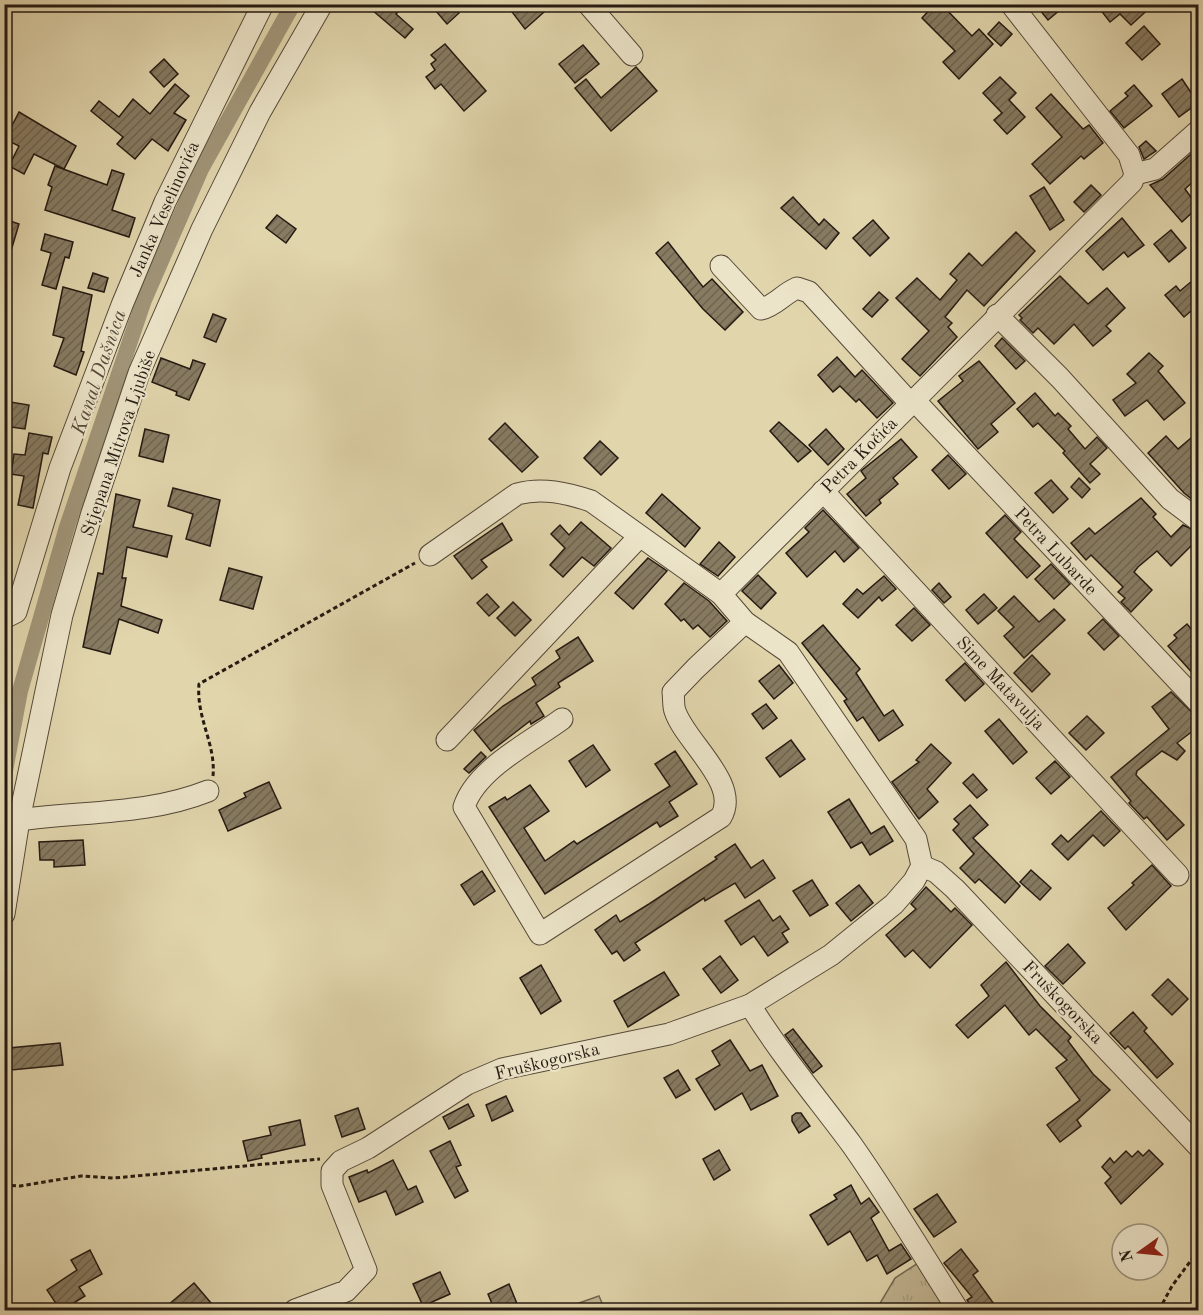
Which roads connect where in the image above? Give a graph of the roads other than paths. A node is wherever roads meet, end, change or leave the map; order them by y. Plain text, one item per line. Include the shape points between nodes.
1 (263, 4) edge
2 (322, 4) edge
3 (588, 4) edge
4 (1011, 4) edge
5 (632, 54) dead end
6 (1198, 131) edge
7 (1135, 174) junction
8 (721, 266) dead end
9 (998, 315) junction
10 (912, 401) junction
11 (824, 491) junction
12 (1198, 520) edge
13 (639, 537) junction
14 (430, 555) road end
15 (721, 594) junction
16 (4, 618) edge
17 (745, 622) junction
18 (1198, 702) edge
19 (562, 719) dead end
20 (447, 740) dead end
21 (208, 791) road end
22 (19, 820) junction
23 (921, 866) junction
24 (1178, 875) dead end
25 (4, 914) edge
26 (750, 1005) junction
27 (1198, 1146) edge
28 (295, 1311) edge
29 (958, 1311) edge

1 - 16 street, Janka Veselinovića via 165,202 60,468 16,612
2 - 22 street, Stjepana Mitrova Ljubiše via 260,112 202,229 140,373 62,615
3 - 5 street
4 - 7 street via 1129,155
6 - 7 street, Petra Kočića via 1155,169
7 - 9 street, Petra Kočića via 1132,182
8 - 10 street, Petra Lubarde via 761,309 771,307 797,288 809,292
9 - 10 street, Petra Kočića
9 - 12 street via 1170,499
10 - 11 street, Petra Kočića
10 - 18 street, Petra Lubarde
11 - 15 street, Petra Kočića
11 - 24 street, Sime Matavulja
13 - 14 street via 591,501 533,489 517,494
13 - 15 street
13 - 20 street
15 - 17 street
17 - 19 street via 673,692 675,711 725,790 727,807 721,817 540,934 464,807 468,792 485,774
17 - 23 street via 788,652 916,839
21 - 22 street via 178,803 147,809
22 - 25 street, Stjepana Mitrova Ljubiše
23 - 26 street, Fruškogorska via 914,881 885,912 831,955
23 - 27 street, Fruškogorska via 936,872 955,889
26 - 28 street, Fruškogorska via 669,1034 502,1069 467,1084 335,1165 332,1185 366,1270 346,1291
26 - 29 street via 859,1156

